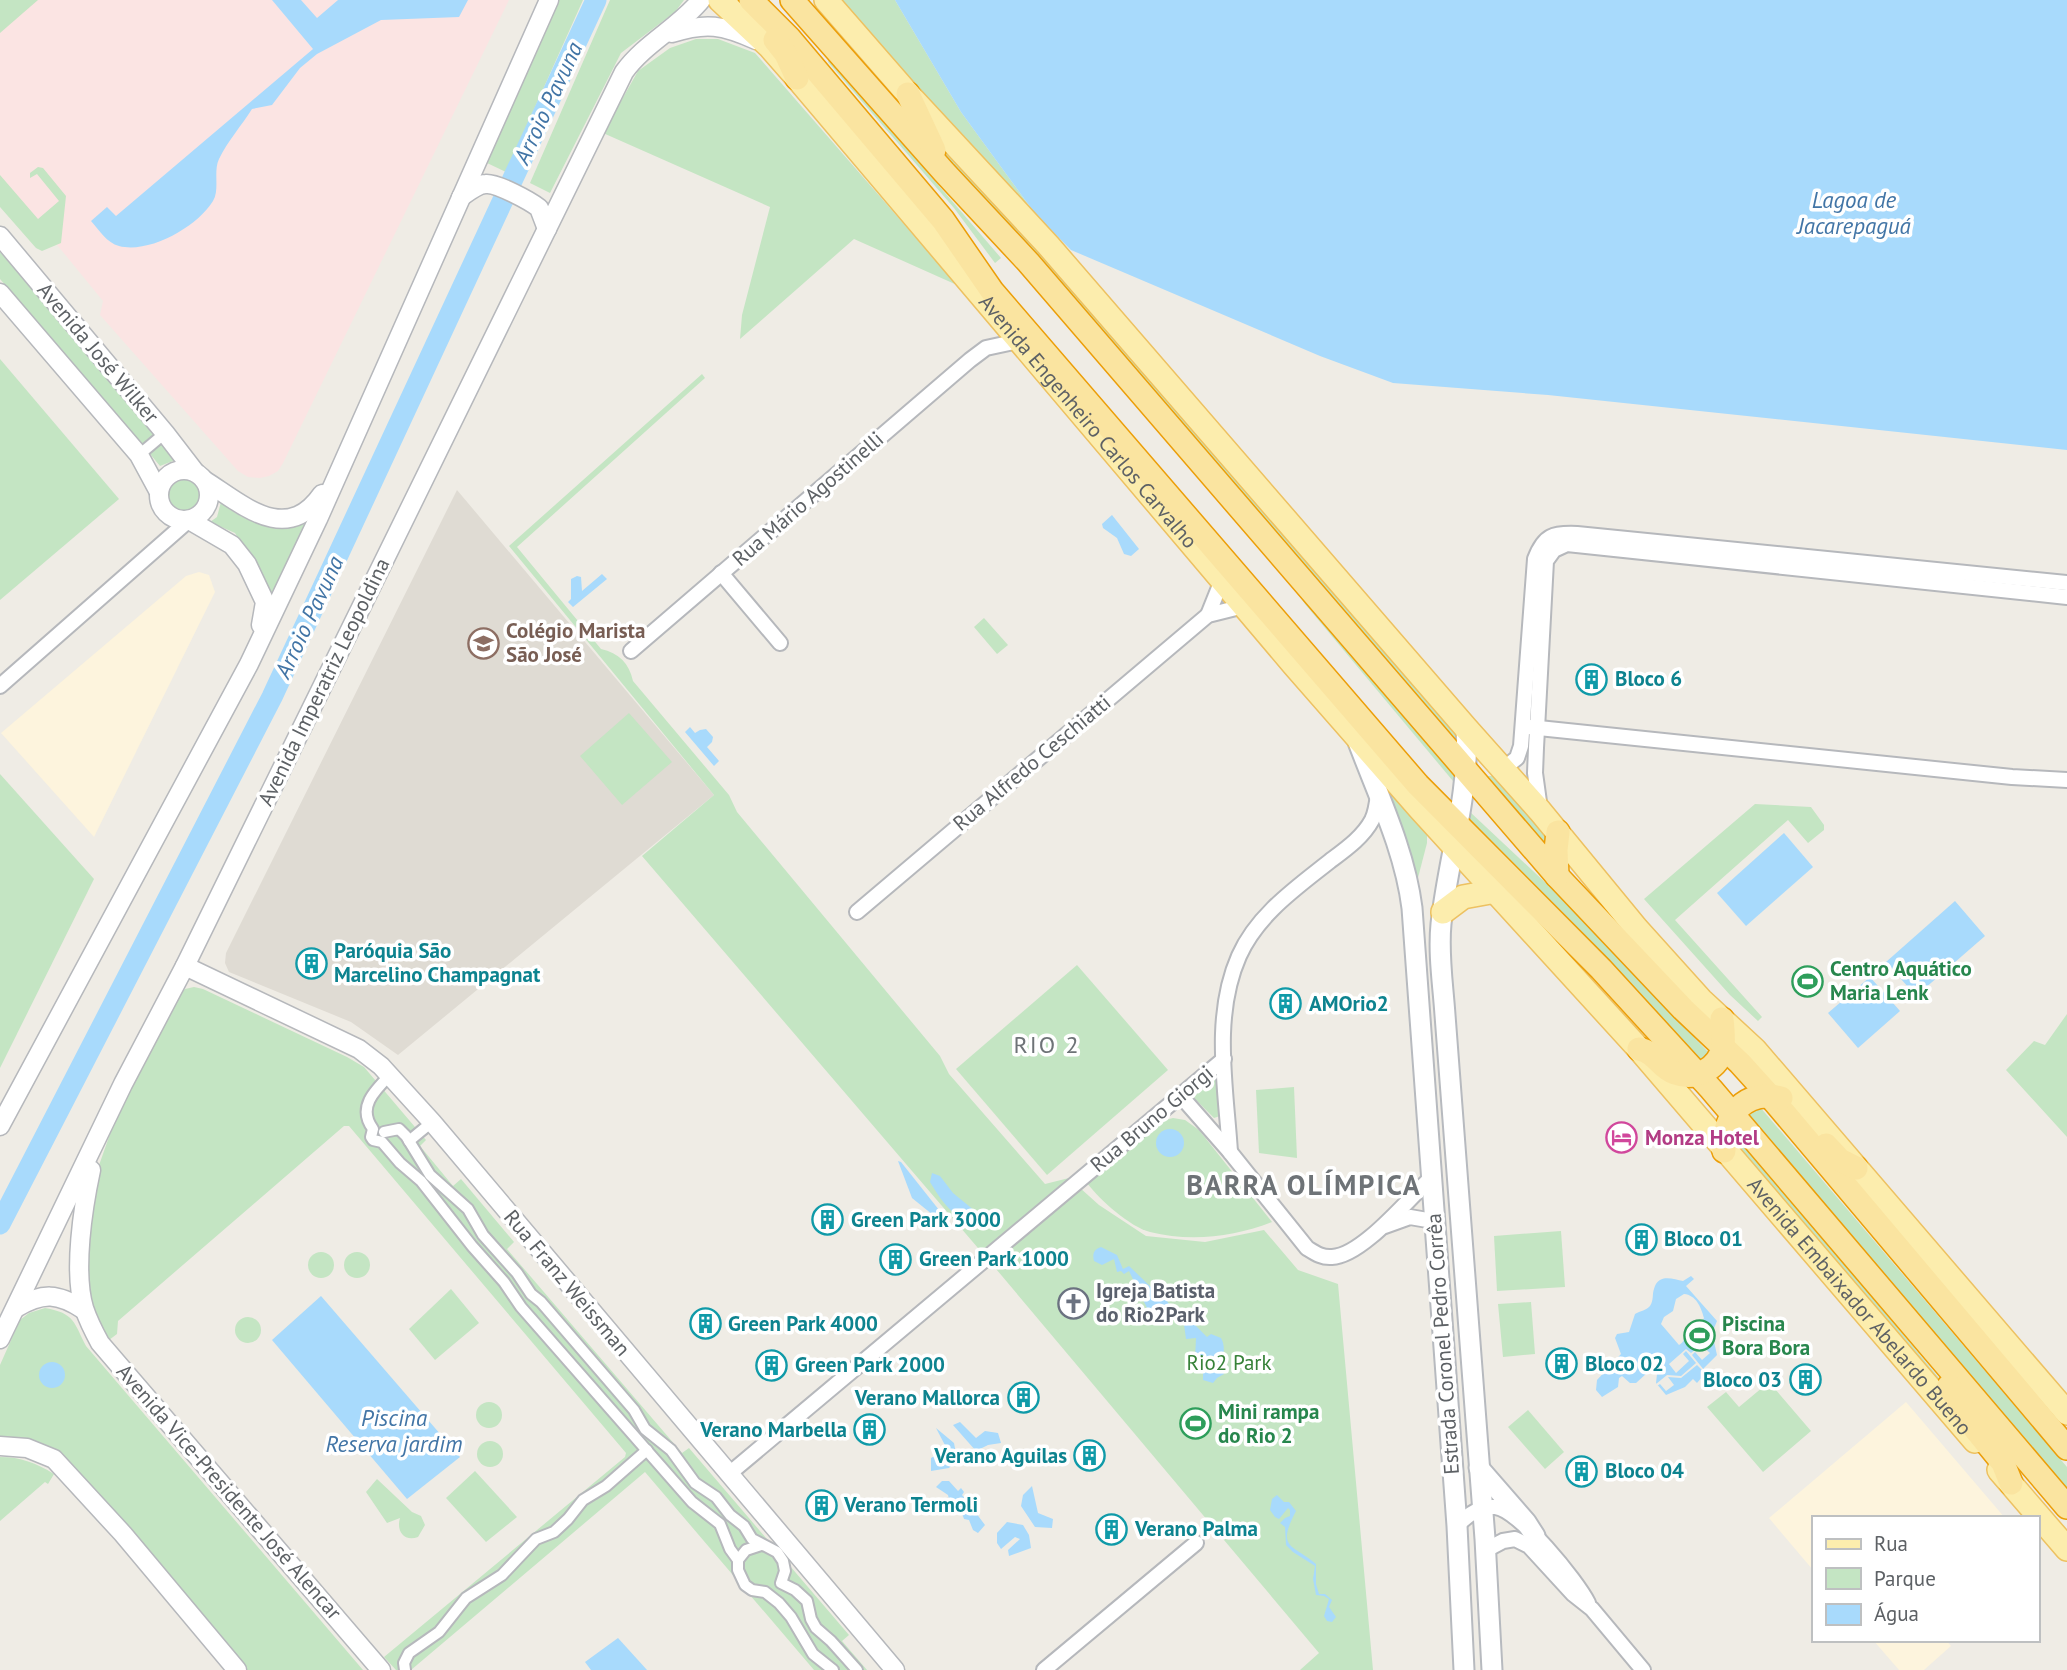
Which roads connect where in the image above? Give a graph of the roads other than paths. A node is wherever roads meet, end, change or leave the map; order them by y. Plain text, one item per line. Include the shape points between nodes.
1 (549, 0) edge
2 (701, 0) edge
3 (720, 0) edge
4 (749, 0) edge
5 (792, 0) edge
6 (827, 0) edge
7 (662, 36) junction
8 (769, 46) junction
9 (797, 78) junction
10 (908, 94) junction
11 (944, 172) junction
12 (461, 197) junction
13 (547, 229) junction
14 (0, 236) edge
15 (0, 293) edge
16 (1000, 319) junction
17 (1018, 341) junction
18 (986, 348) junction
19 (165, 433) junction
20 (139, 455) junction
21 (338, 471) junction
22 (200, 476) junction
23 (159, 492) junction
24 (189, 520) junction
25 (721, 573) junction
26 (1222, 580) junction
27 (1994, 583) junction
28 (2067, 583) edge
29 (2067, 597) edge
30 (1244, 606) junction
31 (1208, 615) junction
32 (780, 643) dead end
33 (632, 651) dead end
34 (249, 664) junction
35 (0, 686) edge
36 (1529, 727) junction
37 (1466, 728) junction
38 (1355, 734) junction
39 (1503, 769) junction
40 (1465, 770) junction
41 (2067, 780) edge
42 (1378, 794) junction
43 (1540, 810) junction
44 (1558, 832) junction
45 (1457, 837) junction
46 (1557, 876) junction
47 (1496, 891) junction
48 (857, 912) dead end
49 (1443, 912) junction
50 (185, 966) junction
51 (1722, 1019) junction
52 (1723, 1047) junction
53 (1639, 1049) junction
54 (1224, 1059) junction
55 (1697, 1074) junction
56 (390, 1075) junction
57 (1769, 1095) junction
58 (1180, 1096) junction
59 (1732, 1113) junction
60 (432, 1122) junction
61 (0, 1126) edge
62 (380, 1134) junction
63 (98, 1140) junction
64 (409, 1141) junction
65 (1455, 1143) junction
66 (1724, 1151) junction
67 (1230, 1152) junction
68 (1856, 1168) junction
69 (1430, 1178) junction
70 (1433, 1221) junction
71 (1380, 1227) junction
72 (1855, 1260) junction
73 (16, 1308) junction
74 (84, 1310) junction
75 (0, 1339) edge
76 (2067, 1413) edge
77 (0, 1446) edge
78 (2067, 1448) edge
79 (647, 1450) junction
80 (1479, 1468) junction
81 (729, 1475) junction
82 (2011, 1483) junction
83 (2067, 1507) edge
84 (1483, 1508) junction
85 (1457, 1526) junction
86 (1535, 1536) junction
87 (1196, 1543) dead end
88 (761, 1545) junction
89 (2067, 1549) edge
90 (1486, 1550) junction
91 (738, 1560) junction
92 (781, 1583) junction
93 (765, 1592) junction
94 (1591, 1608) junction
95 (237, 1670) edge
96 (381, 1670) edge
97 (405, 1670) edge
98 (833, 1670) edge
99 (857, 1670) edge
100 (895, 1670) edge
101 (1044, 1670) edge
102 (1464, 1670) edge
103 (1492, 1670) edge
104 (1643, 1670) edge

1 - 12 street
2 - 7 street, Avenida Imperatriz Leopoldina
3 - 8 main road, Avenida Engenheiro Carlos Carvalho
4 - 9 highway
4 - 45 highway, Avenida Engenheiro Carlos Carvalho via 789,38 943,219 1010,313 1418,785
5 - 11 highway
6 - 10 main road
7 - 8 street, Avenida Imperatriz Leopoldina via 714,25
7 - 13 street, Avenida Imperatriz Leopoldina via 643,49 624,72
8 - 9 main road, Avenida Engenheiro Carlos Carvalho
9 - 16 main road, Avenida Engenheiro Carlos Carvalho
10 - 11 highway
10 - 37 main road via 1048,245
11 - 40 highway via 1028,262
12 - 13 street via 488,183 497,186 538,208
12 - 21 street
13 - 50 street, Avenida Imperatriz Leopoldina
14 - 19 street, Avenida José Wilker
15 - 20 street, Avenida José Wilker
16 - 17 main road, Avenida Engenheiro Carlos Carvalho
16 - 18 street, Rua Mário Agostinelli
17 - 18 street, Rua Mário Agostinelli
17 - 26 main road, Avenida Engenheiro Carlos Carvalho
18 - 25 street, Rua Mário Agostinelli
19 - 20 street
19 - 22 street, Avenida José Wilker
20 - 23 street, Avenida José Wilker
21 - 22 street, Avenida José Wilker via 309,510 285,519 260,514
21 - 34 street
22 - 23 street via 180,470 172,473
22 - 24 street via 209,493 206,507
23 - 24 street via 167,514
24 - 34 street via 232,545 262,596 265,611
24 - 35 street
25 - 32 street
25 - 33 street, Rua Mário Agostinelli
26 - 30 main road, Avenida Engenheiro Carlos Carvalho
26 - 31 street, Rua Alfredo Ceschiatti
27 - 28 street
27 - 29 street
27 - 36 street via 1561,533 1550,536 1535,559
30 - 31 street, Rua Alfredo Ceschiatti
30 - 38 main road, Avenida Engenheiro Carlos Carvalho
31 - 48 street, Rua Alfredo Ceschiatti
34 - 61 street
36 - 39 street via 1518,755
36 - 41 street
36 - 43 street
37 - 39 main road
37 - 40 main road, Estrada Coronel Pedro Corrêa
38 - 42 main road, Estrada Coronel Pedro Corrêa
38 - 45 main road, Avenida Engenheiro Carlos Carvalho
39 - 43 main road
40 - 45 main road, Estrada Coronel Pedro Corrêa
40 - 46 highway
42 - 54 street, Rua Bruno Giorgi via 1374,816 1362,834 1277,905 1239,955 1224,1006
42 - 69 main road, Estrada Coronel Pedro Corrêa via 1410,896
43 - 44 main road
44 - 46 highway
44 - 51 main road via 1637,929
45 - 47 main road, Avenida Embaixador Abelardo Bueno
45 - 49 main road, Estrada Coronel Pedro Corrêa
45 - 55 highway, Avenida Embaixador Abelardo Bueno via 1601,969
46 - 52 highway
47 - 49 main road via 1463,897
47 - 53 main road, Avenida Embaixador Abelardo Bueno
49 - 65 main road, Estrada Coronel Pedro Corrêa via 1442,974
50 - 56 street, Rua Franz Weissman via 359,1049
50 - 63 street, Avenida Imperatriz Leopoldina
51 - 52 highway
51 - 68 main road via 1755,1050
52 - 55 highway via 1716,1063
52 - 57 highway
53 - 55 highway via 1650,1052 1675,1073
53 - 66 main road, Avenida Embaixador Abelardo Bueno
54 - 58 street, Rua Bruno Giorgi
54 - 67 street
55 - 59 highway, Avenida Embaixador Abelardo Bueno
56 - 60 street, Rua Franz Weissman
56 - 62 street via 368,1100 366,1114
57 - 59 highway via 1748,1100
57 - 68 highway via 1793,1106 1836,1157
57 - 78 highway
58 - 67 street
58 - 81 street, Rua Bruno Giorgi
59 - 66 highway via 1723,1138
59 - 72 highway, Avenida Embaixador Abelardo Bueno
60 - 64 street
60 - 81 street, Rua Franz Weissman
62 - 64 street via 399,1129
62 - 79 street via 521,1307
63 - 73 street, Avenida Imperatriz Leopoldina
63 - 74 street, Avenida Vice-Presidente José Alencar via 83,1215
64 - 88 street via 430,1175 468,1209 491,1245 634,1410 645,1429 671,1450 695,1483 716,1497
65 - 69 main road
65 - 80 main road, Estrada Coronel Pedro Corrêa
66 - 82 main road, Avenida Embaixador Abelardo Bueno
67 - 71 street via 1307,1248 1317,1254 1345,1254
68 - 76 main road
69 - 70 main road, Estrada Coronel Pedro Corrêa
69 - 71 street
70 - 71 street via 1410,1217
70 - 85 main road, Estrada Coronel Pedro Corrêa
72 - 82 highway via 1882,1303 1942,1375 2003,1463
72 - 83 highway, Avenida Embaixador Abelardo Bueno
73 - 74 street via 51,1296
73 - 75 street, Avenida Imperatriz Leopoldina
74 - 96 street, Avenida Vice-Presidente José Alencar via 100,1343
77 - 95 street via 44,1454 71,1474
79 - 91 street via 692,1502 716,1518
79 - 97 street via 583,1500 554,1532 536,1539 502,1575 466,1598 439,1632 409,1653
80 - 84 main road, Estrada Coronel Pedro Corrêa
80 - 86 main road
81 - 100 street, Rua Franz Weissman
82 - 89 main road, Avenida Embaixador Abelardo Bueno
84 - 85 street
84 - 86 street via 1502,1509
84 - 90 main road, Estrada Coronel Pedro Corrêa
85 - 102 main road, Estrada Coronel Pedro Corrêa
86 - 94 street via 1580,1587
87 - 101 street
88 - 91 street via 746,1550
88 - 92 street via 777,1552 783,1561
90 - 94 street via 1503,1541 1522,1541
90 - 103 main road, Estrada Coronel Pedro Corrêa
91 - 93 street via 745,1585
92 - 93 street
92 - 99 street via 807,1601 816,1628
93 - 98 street via 791,1617 813,1654
94 - 104 street

